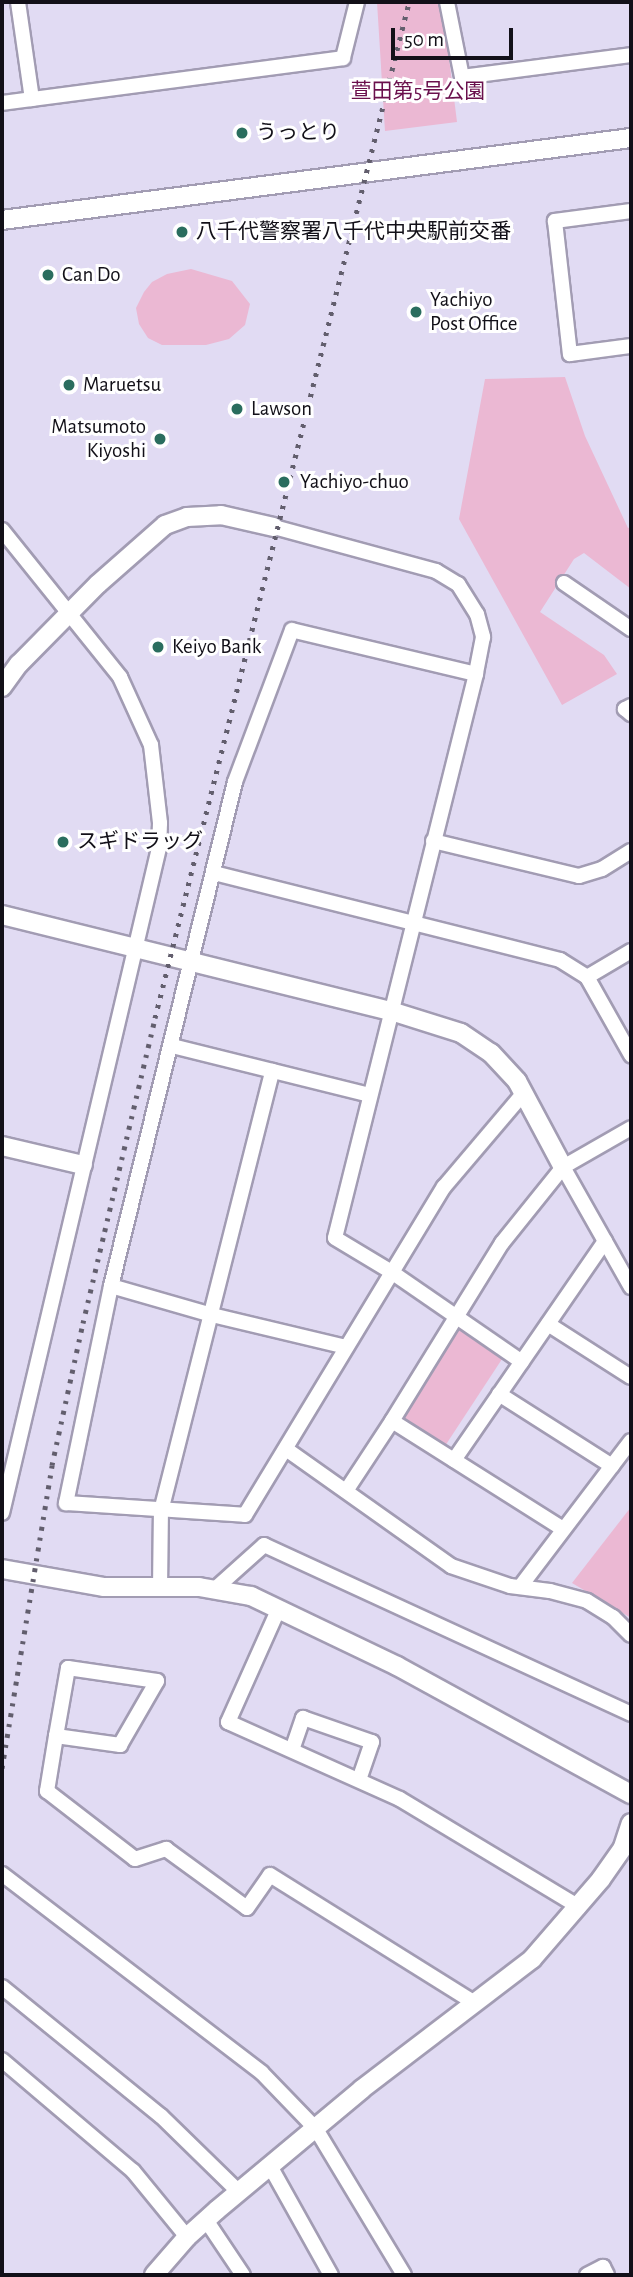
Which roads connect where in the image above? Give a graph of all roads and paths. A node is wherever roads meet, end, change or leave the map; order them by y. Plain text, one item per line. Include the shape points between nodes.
1 (18, 2) edge
2 (357, 2) edge
3 (447, 2) edge
4 (631, 55) edge
5 (32, 99) junction
6 (2, 103) edge
7 (631, 138) edge
8 (631, 211) edge
9 (2, 220) edge
10 (631, 345) edge
11 (274, 527) joint
12 (2, 530) edge
13 (564, 583) dead end
14 (69, 615) junction
15 (631, 629) edge
16 (476, 674) junction
17 (2, 687) edge
18 (631, 706) edge
19 (631, 714) edge
20 (433, 841) junction
21 (631, 851) edge
22 (214, 873) junction
23 (2, 915) edge
24 (412, 922) junction
25 (134, 949) junction
26 (631, 951) edge
27 (192, 963) junction
28 (587, 977) junction
29 (391, 1011) junction
30 (172, 1046) junction
31 (631, 1055) edge
32 (272, 1071) junction
33 (523, 1094) junction
34 (370, 1095) junction
35 (631, 1128) edge
36 (2, 1146) edge
37 (83, 1165) junction
38 (563, 1167) junction
39 (605, 1241) junction
40 (390, 1271) junction
41 (111, 1286) junction
42 (631, 1287) edge
43 (212, 1315) junction
44 (454, 1315) junction
45 (548, 1324) junction
46 (346, 1347) junction
47 (522, 1362) junction
48 (631, 1377) edge
49 (499, 1394) junction
50 (392, 1421) junction
51 (631, 1441) edge
52 (286, 1449) junction
53 (454, 1460) junction
54 (612, 1466) junction
55 (346, 1491) junction
56 (161, 1511) junction
57 (2, 1513) edge
58 (563, 1529) junction
59 (2, 1569) edge
60 (520, 1587) junction
61 (160, 1588) junction
62 (215, 1589) junction
63 (279, 1608) junction
64 (631, 1635) edge
65 (631, 1714) edge
66 (57, 1736) junction
67 (292, 1750) junction
68 (359, 1780) junction
69 (631, 1794) edge
70 (631, 1823) edge
71 (2, 1874) edge
72 (579, 1907) junction
73 (2, 1987) edge
74 (475, 2003) junction
75 (2, 2060) edge
76 (316, 2129) junction
77 (270, 2166) junction
78 (239, 2192) junction
79 (206, 2220) junction
80 (187, 2236) junction
81 (154, 2275) edge
82 (243, 2275) edge
83 (331, 2275) edge
84 (404, 2275) edge
85 (587, 2275) edge
86 (607, 2275) edge

1 - 5 street
2 - 5 street via 343,58
3 - 4 street via 462,77
5 - 6 street
7 - 9 street
8 - 10 street via 555,221 570,354
11 - 14 street via 221,515 187,517 165,525
11 - 16 street via 448,576 467,595 477,614 483,636
12 - 14 street
13 - 15 street
14 - 17 street
14 - 25 street via 120,677 151,745 159,796 159,848
16 - 20 street
16 - 22 street via 292,630 236,782
18 - 19 street via 625,709
20 - 21 street via 579,876 602,869
20 - 24 street
22 - 24 street
22 - 27 street
23 - 25 street
24 - 28 street via 560,960
24 - 29 street
25 - 27 street
25 - 37 street
26 - 28 street
27 - 29 street
27 - 30 street
28 - 31 street
29 - 33 street via 478,1042 517,1081
29 - 34 street
30 - 32 street
30 - 41 street
32 - 34 street
32 - 43 street
33 - 38 street
33 - 40 street via 444,1187
34 - 40 street via 335,1238
35 - 38 street
36 - 37 street
37 - 57 street
38 - 39 street
38 - 44 street via 502,1242
39 - 42 street
39 - 45 street
40 - 44 street
40 - 46 street
41 - 43 street
41 - 56 street via 66,1503
43 - 46 street
43 - 56 street
44 - 47 street
44 - 50 street
45 - 47 street
45 - 48 street
46 - 52 street
47 - 49 street
49 - 53 street
49 - 54 street
50 - 53 street
50 - 55 street
51 - 54 street
52 - 55 street
52 - 56 street via 245,1515
53 - 58 street
54 - 58 street
55 - 60 street via 451,1566
56 - 61 street
58 - 60 street
59 - 61 street via 104,1587
60 - 64 street via 587,1601
61 - 62 street
62 - 63 street via 251,1596
62 - 65 street via 264,1545
63 - 67 street via 228,1722
63 - 69 street via 397,1666
66 - 66 street via 68,1668 158,1681 120,1745
66 - 74 street via 47,1791 135,1859 166,1849 247,1908 270,1875
67 - 68 street
67 - 68 street via 303,1718 372,1742
68 - 72 street via 400,1799
70 - 72 street via 623,1847
71 - 76 street via 262,2073
72 - 74 street via 532,1959
73 - 78 street via 161,2116
74 - 76 street
75 - 80 street via 133,2171
76 - 77 street
76 - 84 street
77 - 78 street
77 - 83 street
78 - 79 street
79 - 80 street
79 - 82 street
80 - 81 street
85 - 86 street via 603,2267

